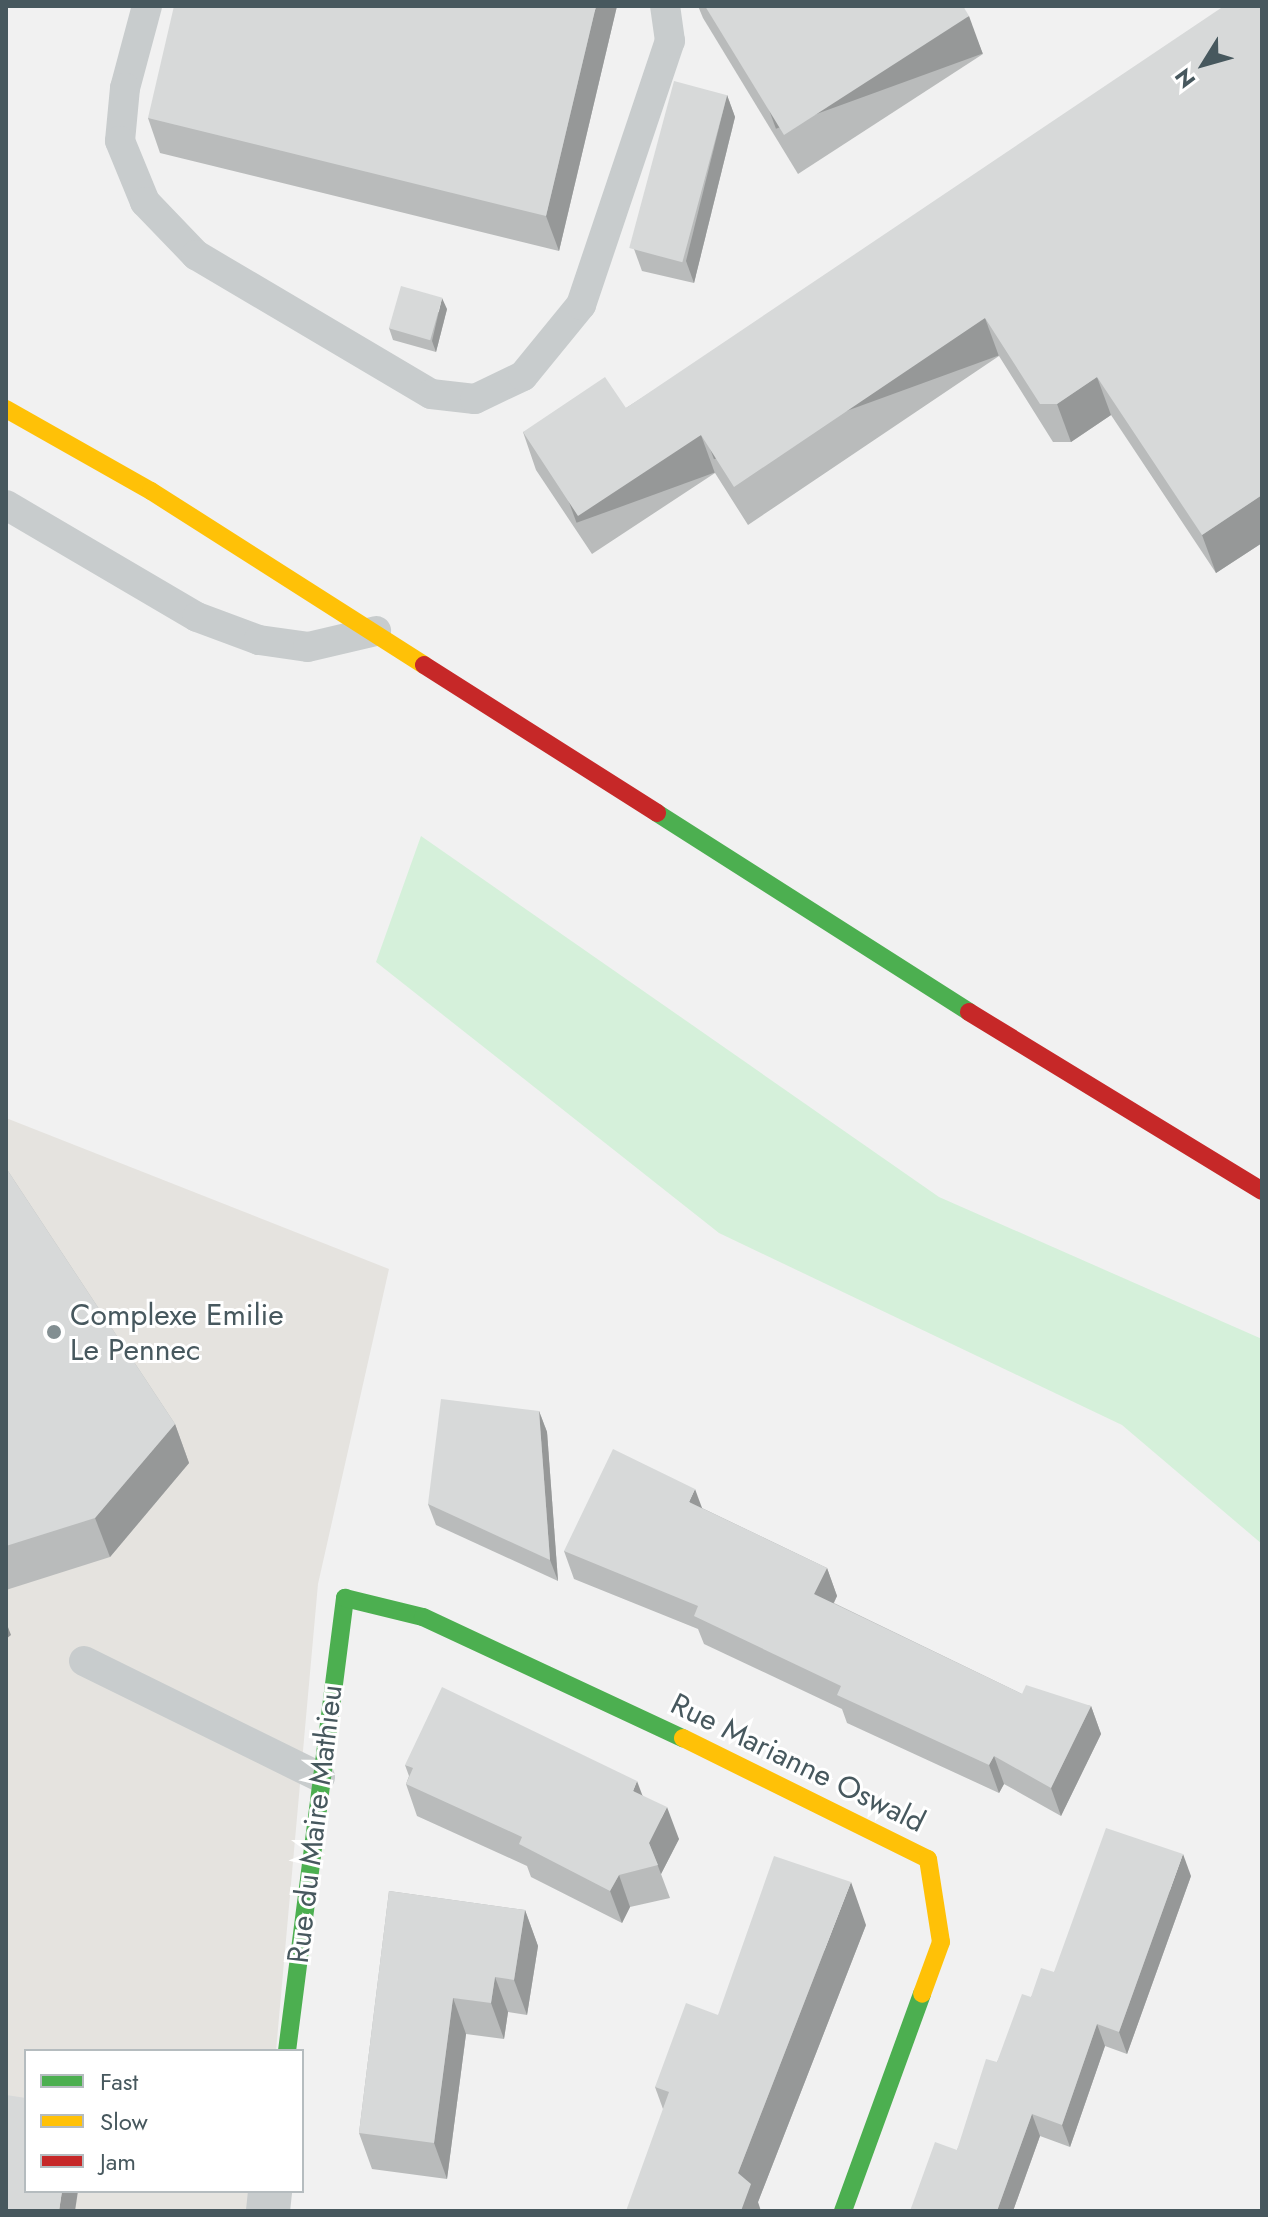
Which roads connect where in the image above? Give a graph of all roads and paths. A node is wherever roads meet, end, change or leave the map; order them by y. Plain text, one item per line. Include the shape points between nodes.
1 (147, 6) edge
2 (665, 6) edge
3 (6, 409) edge
4 (6, 505) edge
5 (376, 631) junction
6 (1262, 1191) edge
7 (345, 1598) joint
8 (84, 1661) dead end
9 (320, 1777) junction
10 (287, 2049) edge
11 (843, 2211) edge

1 - 2 lane via 125,88 120,141 145,202 209,262 431,394 475,399 523,376 581,305 670,41
3 - 5 street
4 - 5 lane via 197,617 259,640 308,647
5 - 6 street via 1113,1104
7 - 9 street, Rue du Maire Mathieu
7 - 11 street, Rue Marianne Oswald via 423,1617 534,1665 928,1859 941,1942
8 - 9 lane
9 - 10 street, Rue du Maire Mathieu

